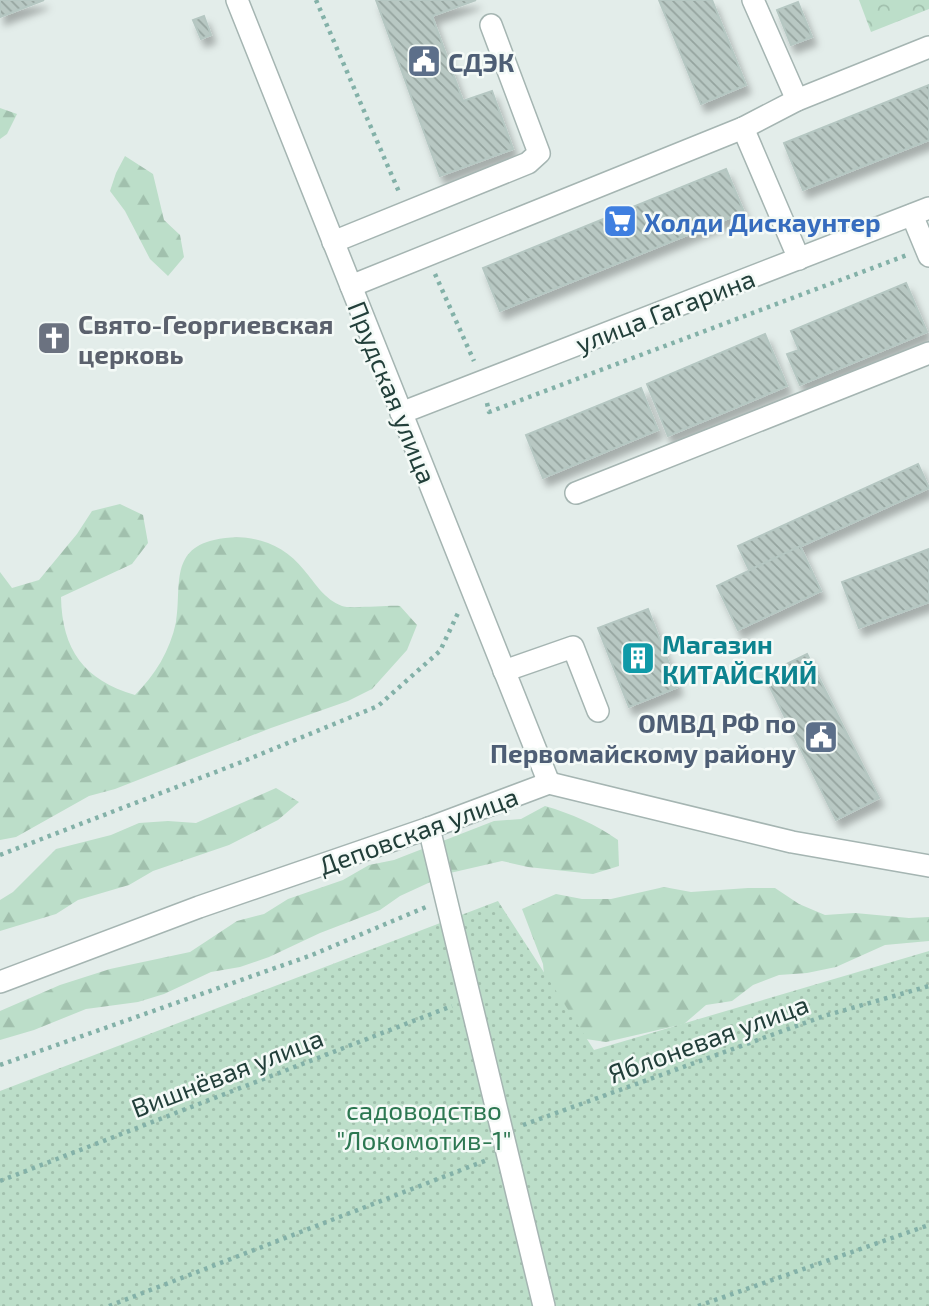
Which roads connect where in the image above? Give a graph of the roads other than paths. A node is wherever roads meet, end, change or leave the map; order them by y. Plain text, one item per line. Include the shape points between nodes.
1 (237, 0) edge
2 (753, 0) edge
3 (491, 25) dead end
4 (929, 47) edge
5 (797, 100) junction
6 (743, 128) junction
7 (920, 212) edge
8 (334, 242) junction
9 (928, 252) edge
10 (799, 259) junction
11 (351, 286) junction
12 (929, 353) edge
13 (401, 413) junction
14 (576, 493) dead end
15 (504, 671) junction
16 (598, 710) dead end
17 (549, 783) junction
18 (429, 828) junction
19 (929, 866) edge
20 (0, 982) edge
21 (544, 1306) edge

1 - 8 street, Прудская улица
2 - 5 street
3 - 8 street via 539,153 528,163
4 - 5 street
5 - 6 street
6 - 10 street
6 - 11 street
7 - 9 street
7 - 10 street, улица Гагарина
8 - 11 street, Прудская улица
10 - 13 street, улица Гагарина
11 - 13 street, Прудская улица
12 - 14 street
13 - 15 street, Прудская улица
15 - 16 street via 573,647
15 - 17 street, Прудская улица
17 - 18 street, Деповская улица
17 - 19 street, Деповская улица via 792,842
18 - 20 street, Деповская улица
18 - 21 street

